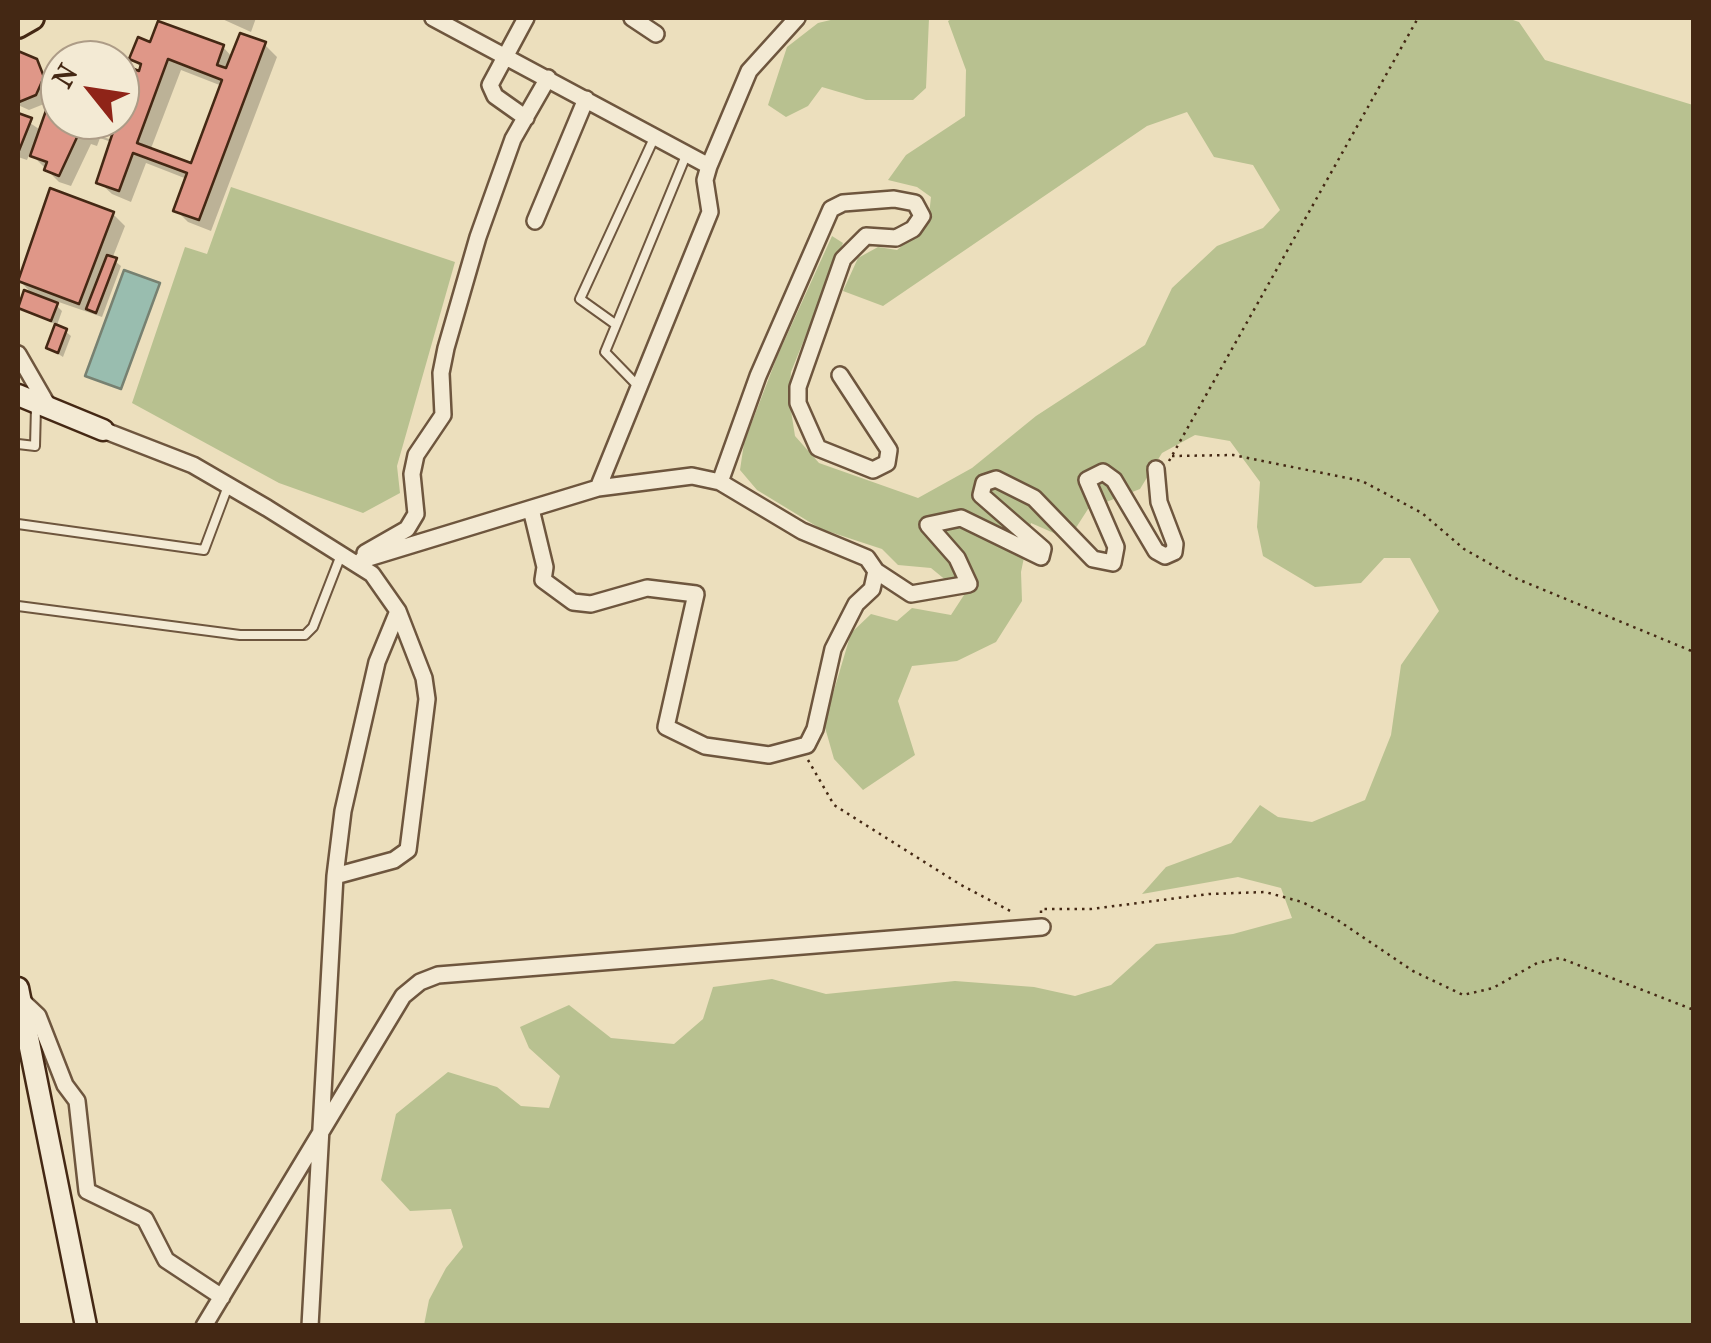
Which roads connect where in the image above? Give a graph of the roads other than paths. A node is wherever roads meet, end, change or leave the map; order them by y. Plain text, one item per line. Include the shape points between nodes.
1 (32, 18) edge
2 (433, 18) edge
3 (526, 18) edge
4 (632, 18) edge
5 (797, 18) edge
6 (18, 26) edge
7 (656, 34) dead end
8 (506, 56) junction
9 (548, 78) junction
10 (586, 99) junction
11 (526, 118) junction
12 (656, 136) junction
13 (686, 153) junction
14 (709, 166) junction
15 (535, 222) dead end
16 (615, 324) junction
17 (18, 354) edge
18 (840, 375) dead end
19 (641, 389) junction
20 (34, 401) edge
21 (103, 430) joint
22 (18, 444) edge
23 (1156, 475) road end
24 (720, 482) junction
25 (228, 486) junction
26 (598, 488) junction
27 (531, 510) junction
28 (18, 524) edge
29 (353, 559) junction
30 (876, 571) junction
31 (18, 606) edge
32 (398, 611) junction
33 (335, 876) junction
34 (1042, 927) road end
35 (18, 993) edge
36 (319, 1136) junction
37 (222, 1297) junction
38 (86, 1326) edge
39 (204, 1326) edge
40 (310, 1326) edge

1 - 6 main road
2 - 8 street
3 - 8 street
4 - 7 street
5 - 14 street via 749,72
8 - 9 street
8 - 11 street via 490,85
9 - 10 street
9 - 11 street
10 - 12 street
10 - 15 street
11 - 29 street via 478,237 446,348 443,415 412,474 416,514 407,529
12 - 13 street
12 - 16 lane via 580,299
13 - 14 street
13 - 16 lane
14 - 19 street via 710,212
16 - 19 lane via 605,352
17 - 20 street
18 - 24 street via 889,450 886,463 872,470 818,448 798,387 843,259 866,236 896,238 912,229 922,216 915,203 894,199 831,209
19 - 26 street
20 - 21 street
20 - 22 lane via 34,446
21 - 25 street
23 - 30 street via 1175,544 1165,556 1103,472 1087,480 1116,547 1113,563 1093,559 1034,498 996,479 981,494 1043,549 1041,557 960,518 928,525 969,584 911,594
24 - 26 street via 692,476
24 - 30 street via 802,531 867,558
25 - 28 lane via 204,550
25 - 29 street
26 - 27 street
27 - 29 street
27 - 30 street via 543,580 573,602 591,604 647,588 696,594 666,727 705,746 768,755 807,745 832,649 872,589
29 - 31 lane via 305,635 240,634
29 - 32 street
32 - 33 street via 374,675
32 - 33 street via 427,699 408,850
33 - 36 street
34 - 36 street via 438,976 403,996
35 - 37 street via 38,1016 77,1101 87,1191 144,1219 166,1260
35 - 38 street
36 - 37 street
36 - 40 street
37 - 39 street

